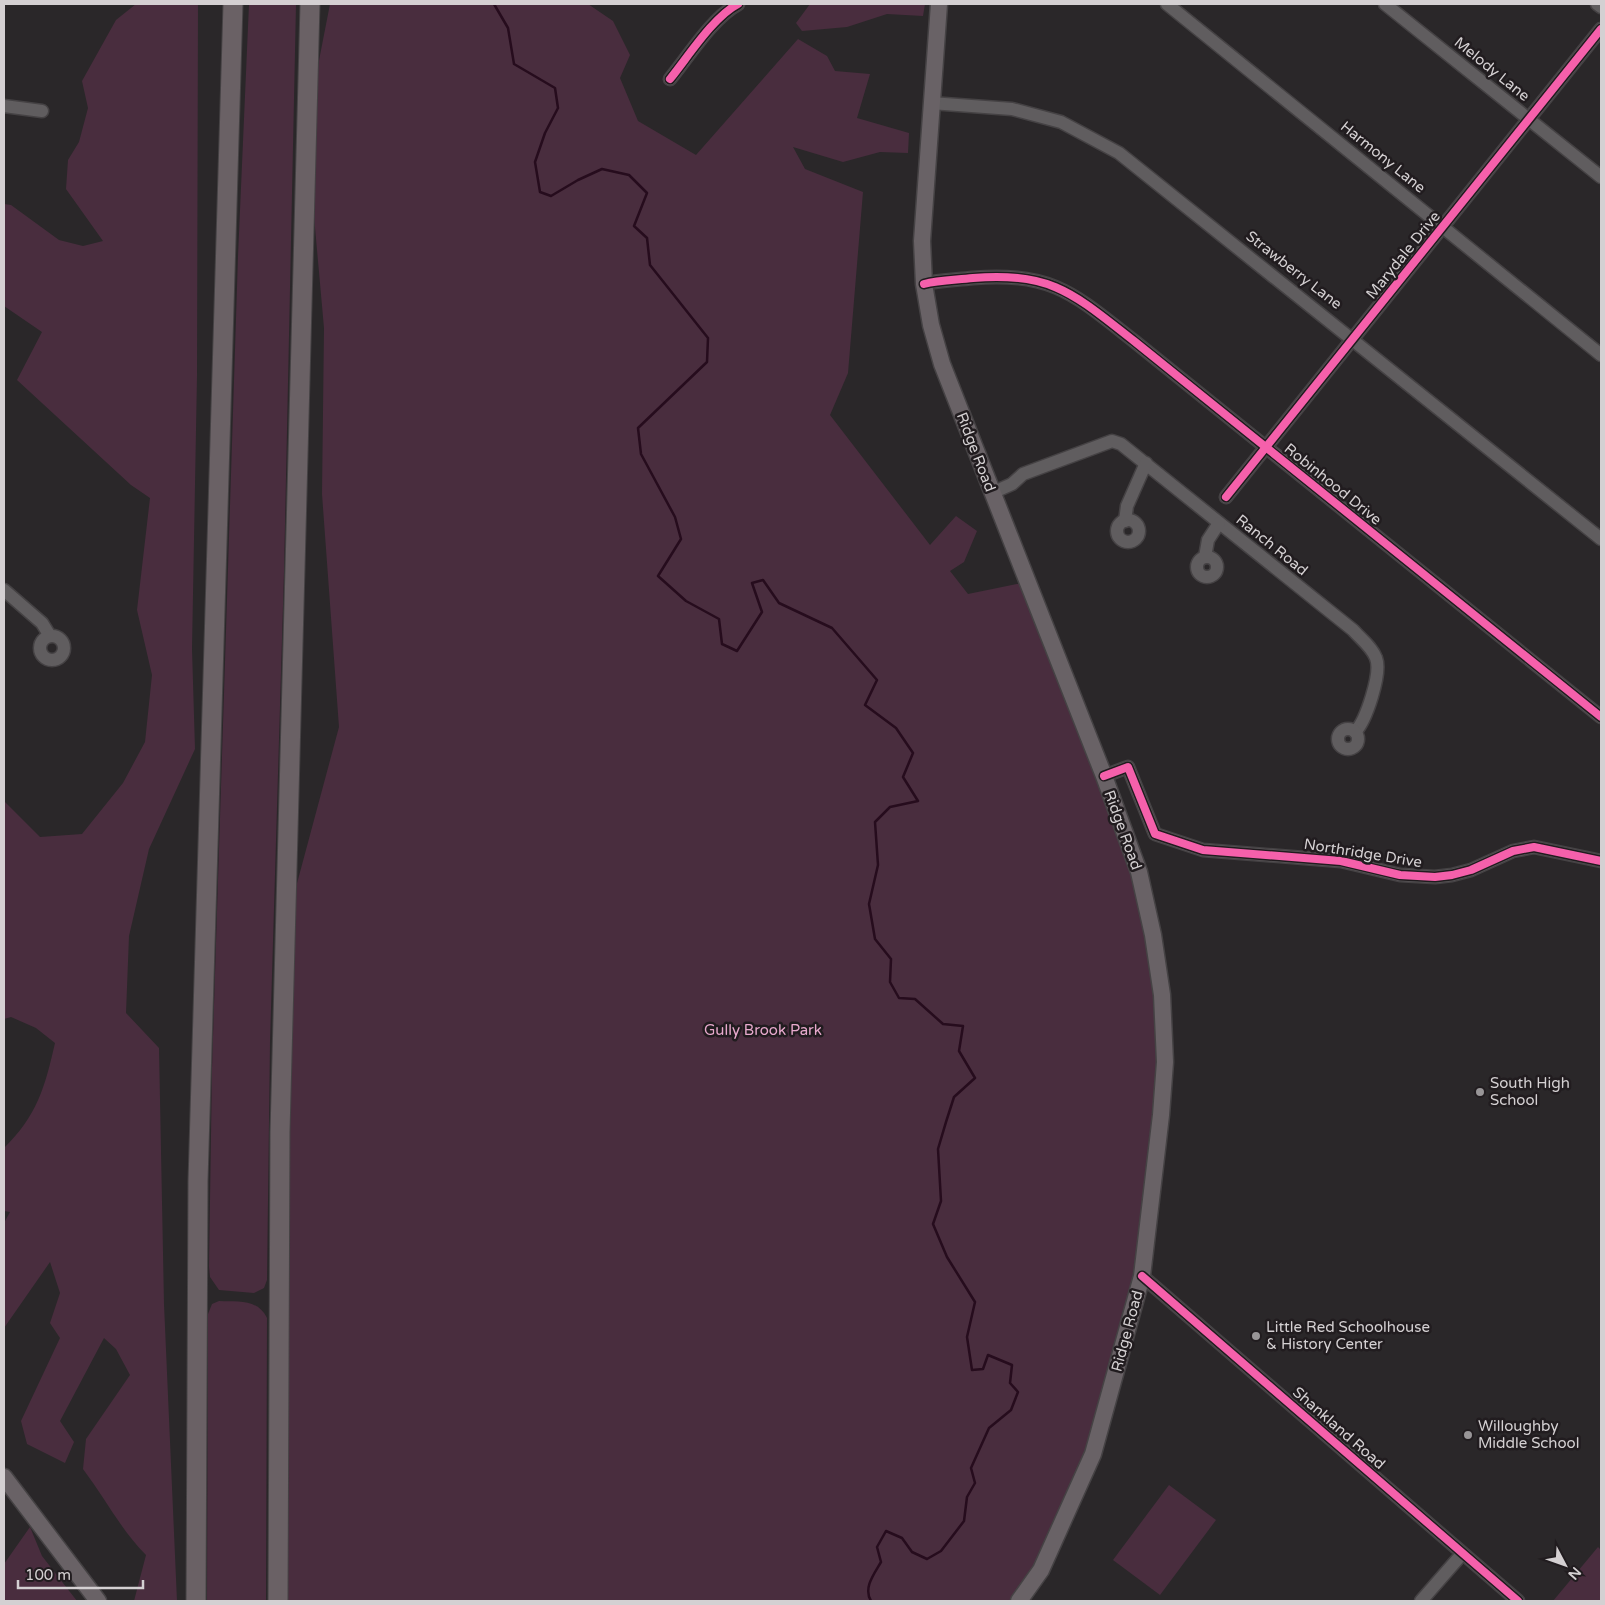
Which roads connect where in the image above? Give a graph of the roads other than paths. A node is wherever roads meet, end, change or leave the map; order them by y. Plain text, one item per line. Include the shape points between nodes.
1 (234, 4) edge
2 (310, 4) edge
3 (738, 4) edge
4 (939, 4) edge
5 (1167, 4) edge
6 (1385, 4) edge
7 (1597, 4) edge
8 (1601, 7) edge
9 (1601, 29) edge
10 (670, 79) dead end
11 (931, 103) junction
12 (4, 106) edge
13 (42, 111) dead end
14 (1529, 119) junction
15 (1601, 177) edge
16 (1443, 226) junction
17 (924, 284) junction
18 (1354, 338) junction
19 (1601, 355) edge
20 (1265, 446) junction
21 (1146, 463) junction
22 (992, 493) junction
23 (1226, 497) dead end
24 (1125, 521) dead end
25 (1219, 523) junction
26 (1601, 539) edge
27 (1205, 557) dead end
28 (4, 590) edge
29 (50, 636) dead end
30 (1601, 717) edge
31 (1355, 732) dead end
32 (1104, 776) junction
33 (1601, 861) edge
34 (1142, 1276) junction
35 (4, 1477) edge
36 (1462, 1554) junction
37 (98, 1601) edge
38 (196, 1601) edge
39 (278, 1601) edge
40 (1019, 1601) edge
41 (1421, 1601) edge
42 (1518, 1601) edge

1 - 38 highway via 198,1181
2 - 39 highway via 280,1132
3 - 10 street via 718,20
4 - 11 main road, Ridge Road
5 - 16 street, Harmony Lane
6 - 14 street, Melody Lane
7 - 8 street
9 - 14 street, Marydale Drive
11 - 17 main road, Ridge Road via 922,241
11 - 18 street, Strawberry Lane via 1012,109 1061,122 1119,153
12 - 13 street
14 - 15 street, Melody Lane
14 - 16 street, Marydale Drive
16 - 18 street, Marydale Drive
16 - 19 street, Harmony Lane
17 - 20 street, Robinhood Drive via 1020,277 1043,281 1069,292
17 - 22 main road, Ridge Road via 942,364
18 - 20 street, Marydale Drive
18 - 26 street, Strawberry Lane
20 - 23 street, Marydale Drive
20 - 30 street, Robinhood Drive
21 - 22 street, Ranch Road via 1122,444 1112,441 1023,474 1012,484
21 - 24 street
21 - 25 street, Ranch Road
22 - 32 main road, Ridge Road
25 - 27 street via 1208,540
25 - 31 street, Ranch Road via 1354,630 1372,650 1377,660 1377,676 1360,728
28 - 29 street via 42,623
32 - 33 street, Northridge Drive via 1128,767 1155,834 1203,850 1341,861 1400,875 1435,877 1471,870 1513,851 1534,847
32 - 34 main road, Ridge Road via 1143,888 1162,995 1165,1062
34 - 36 street, Shankland Road
34 - 40 main road, Ridge Road via 1093,1454 1041,1570
35 - 37 main road
36 - 41 street
36 - 42 street, Shankland Road

